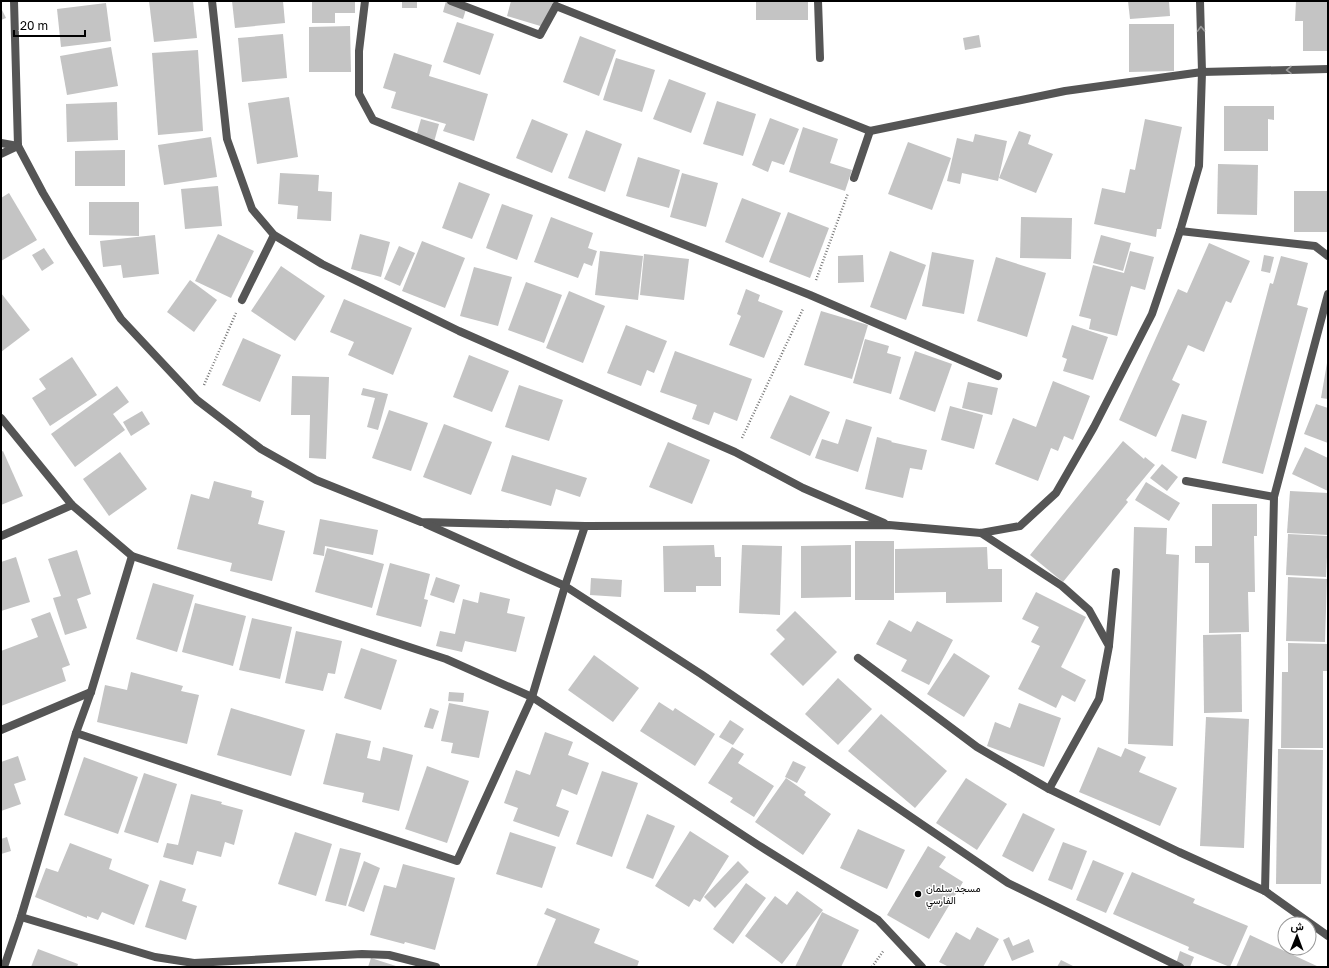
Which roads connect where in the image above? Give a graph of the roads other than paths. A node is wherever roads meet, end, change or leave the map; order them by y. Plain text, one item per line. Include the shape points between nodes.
1 (14, 1) edge
2 (212, 1) edge
3 (365, 1) edge
4 (451, 1) edge
5 (818, 1) edge
6 (1200, 1) edge
7 (820, 58) dead end
8 (1328, 69) edge
9 (1202, 72) junction
10 (870, 131) junction
11 (1, 143) edge
12 (18, 146) junction
13 (1, 154) edge
14 (854, 178) road end
15 (1180, 231) junction
16 (274, 235) junction
17 (1328, 256) edge
18 (1328, 294) edge
19 (242, 300) road end
20 (998, 376) dead end
21 (1, 418) edge
22 (1186, 481) dead end
23 (1274, 497) junction
24 (72, 505) junction
25 (421, 522) junction
26 (889, 525) junction
27 (585, 526) junction
28 (981, 533) junction
29 (1, 536) edge
30 (132, 556) junction
31 (1116, 572) dead end
32 (565, 586) junction
33 (1109, 646) junction
34 (858, 658) dead end
35 (91, 692) junction
36 (532, 697) junction
37 (1, 730) edge
38 (76, 733) junction
39 (1049, 789) junction
40 (1265, 891) junction
41 (21, 917) junction
42 (1328, 936) edge
43 (4, 967) edge
44 (436, 967) edge
45 (922, 967) edge
46 (1180, 967) edge

1 - 12 street
2 - 16 street via 227,139 252,210
3 - 20 street via 359,51 359,94 373,120 810,295
4 - 10 street via 540,35 556,6
5 - 7 street
9 -> 6 street
8 -> 9 street
9 - 10 street via 1065,91
9 - 15 street via 1199,166
10 - 14 street
11 - 12 street
12 - 13 street
12 - 25 street via 51,206 121,319 197,400 260,449 316,480
15 - 17 street via 1316,246
15 - 28 street via 1152,314 1094,427 1056,493 1020,526
16 - 19 street
16 - 26 street via 322,264 459,331 735,452 803,488
18 - 23 street
21 - 24 street
22 - 23 street
23 - 40 street
24 - 29 street
24 - 30 street
25 - 27 street
25 - 32 street
26 - 27 street
26 - 28 street
27 - 32 street
28 - 33 street via 1062,586 1089,610
30 - 35 street
30 - 36 street via 446,659
31 - 33 street
32 - 36 street
32 - 46 street via 701,674 1008,882
33 - 39 street via 1099,699
34 - 39 street via 977,747
35 - 37 street
35 - 38 street
36 - 38 street via 456,861
36 - 45 street via 878,920
38 - 41 street
39 - 40 street
40 - 42 street
41 - 43 street
41 - 44 street via 155,957 194,964 362,954 389,955

